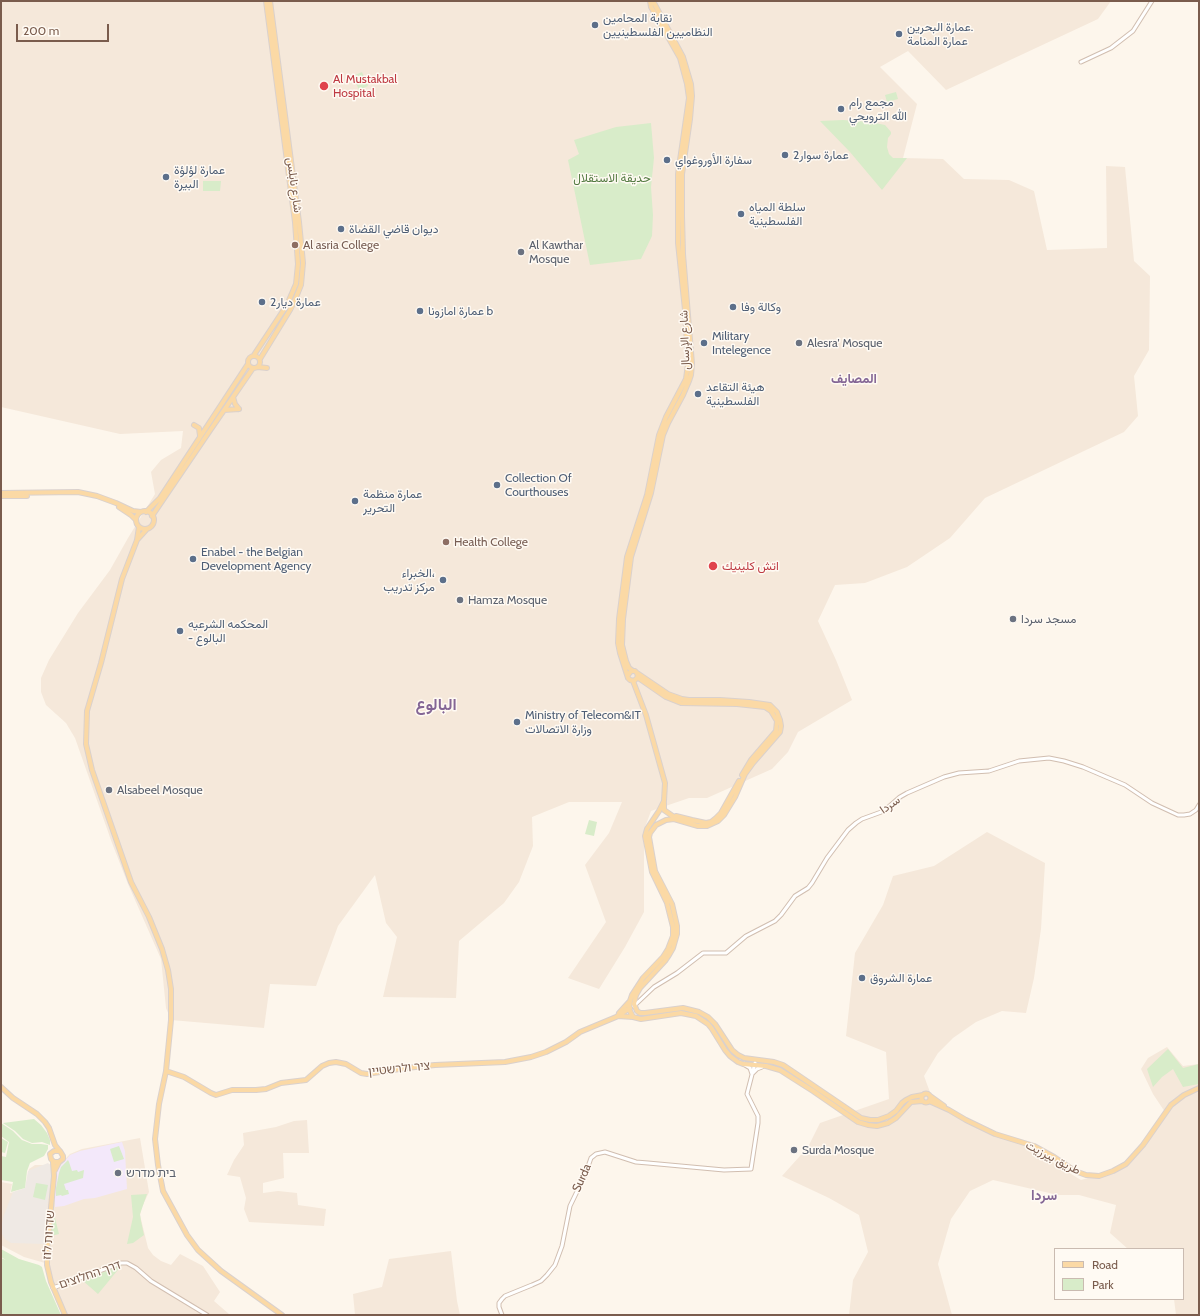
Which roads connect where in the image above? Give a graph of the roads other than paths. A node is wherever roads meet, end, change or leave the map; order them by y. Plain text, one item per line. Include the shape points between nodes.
1 (266, 1) edge
2 (270, 1) edge
3 (650, 1) edge
4 (653, 1) edge
5 (1152, 1) edge
6 (1081, 62) dead end
7 (254, 355) junction
8 (260, 360) junction
9 (248, 364) junction
10 (255, 367) junction
11 (233, 397) junction
12 (224, 410) junction
13 (194, 425) dead end
14 (200, 436) junction
15 (1, 494) edge
16 (648, 495) junction
17 (141, 512) junction
18 (146, 512) junction
19 (152, 516) junction
20 (136, 520) junction
21 (139, 527) junction
22 (147, 529) junction
23 (137, 540) junction
24 (621, 619) junction
25 (636, 674) junction
26 (628, 675) junction
27 (633, 681) junction
28 (626, 682) dead end
29 (636, 689) junction
30 (664, 801) junction
31 (1199, 805) edge
32 (674, 819) junction
33 (630, 1001) junction
34 (634, 1006) junction
35 (629, 1009) junction
36 (633, 1016) junction
37 (616, 1017) junction
38 (756, 1060) junction
39 (743, 1064) junction
40 (755, 1065) junction
41 (766, 1066) junction
42 (166, 1071) junction
43 (752, 1074) junction
44 (1, 1087) edge
45 (1199, 1088) edge
46 (814, 1089) junction
47 (922, 1095) junction
48 (929, 1095) junction
49 (922, 1101) junction
50 (930, 1101) junction
51 (949, 1110) junction
52 (54, 1142) junction
53 (59, 1150) junction
54 (54, 1151) junction
55 (53, 1162) junction
56 (59, 1162) junction
57 (54, 1176) junction
58 (53, 1288) junction
59 (65, 1315) edge
60 (207, 1315) edge
61 (282, 1315) edge
62 (502, 1315) edge

1 - 7 main road, شارع نابلس via 295,222 298,264 296,284 287,305
2 - 8 main road, شارع نابلس via 303,263 301,285 295,300
3 - 16 main road, شارع الإرسال via 680,58 687,84 688,98 678,180 678,243 688,364 686,379 659,435
4 - 16 main road, شارع الإرسال via 683,57 691,84 691,110 682,174 682,216 692,364 689,381 663,435
5 - 6 street via 1133,31 1110,48
7 - 8 main road
7 - 9 main road via 249,358
8 - 10 main road
8 - 10 main road via 267,368
9 - 10 main road
9 - 14 main road
10 - 11 main road
11 - 12 main road
11 - 12 main road via 239,409
12 - 19 main road
13 - 14 main road via 198,428
14 - 18 main road via 160,498
15 - 17 main road via 78,492
15 - 20 main road via 16,497 90,496 117,506
16 - 24 main road, شارع الإرسال via 629,557
17 - 18 main road
17 - 20 main road
18 - 19 main road
19 - 22 main road via 152,524
20 - 21 main road
21 - 22 main road
21 - 23 main road
22 - 23 main road
23 - 42 main road via 122,579 87,711 86,744 92,770 131,882 149,917 168,970 171,1020
24 - 25 main road, شارع الإرسال via 623,652 629,668
24 - 26 main road, شارع الإرسال via 618,643
25 - 26 main road via 630,672
25 - 27 main road
25 - 32 main road via 666,697 680,703 737,704 771,708 776,718 776,731 746,767 722,813 706,823 676,816
26 - 27 main road, شارع الإرسال via 629,680
27 - 29 main road, شارع الإرسال
28 - 29 main road via 631,683
29 - 30 main road, شارع الإرسال via 665,783
30 - 32 main road via 664,810
30 - 33 main road via 646,829 645,836 652,872 670,910 673,936 663,957 637,986
31 - 34 street, سردا via 1190,814 1178,815 1152,803 1125,785 1083,767 1049,758 1019,761 989,771 966,772 944,778 907,793 884,811 856,823 827,858 808,888 795,896 775,922 746,936 726,953 703,953 677,973 654,986
32 - 34 main road via 659,823 652,829 649,837 655,871 672,904 677,934 669,955 640,988
33 - 35 main road
33 - 37 main road
34 - 35 main road, ציר ולרשטיין
34 - 38 main road via 642,1014 683,1008 699,1012 715,1024 732,1050 744,1058
35 - 36 main road
35 - 37 main road, ציר ולרשטיין
36 - 37 main road
36 - 39 main road via 640,1019 681,1013 696,1016 708,1024 730,1056
37 - 42 main road, ציר ולרשטיין via 580,1032 546,1052 505,1062 435,1065 367,1074 336,1062 322,1066 306,1080 281,1083 266,1089 232,1090 216,1095 184,1077
38 - 40 street
38 - 46 main road via 783,1065
39 - 40 main road
39 - 43 street via 750,1068
40 - 41 main road
40 - 43 street
41 - 43 street via 760,1067
41 - 46 main road via 780,1070
42 - 61 main road via 155,1139 163,1191 187,1235 204,1256
43 - 62 street, Surda via 747,1094 758,1116 758,1122 751,1169 724,1170 636,1162 604,1152 596,1154 590,1160 570,1206 562,1246 555,1265 541,1281 505,1296 499,1303
44 - 52 main road via 45,1122
45 - 51 main road, طريق بيرزيت via 1171,1105 1126,1164 1099,1176 1075,1171 1040,1149 995,1134
46 - 47 main road via 861,1118 870,1120 889,1116 906,1100
46 - 49 main road via 858,1122 868,1125 888,1123 911,1102
47 - 48 main road
47 - 49 main road
48 - 50 main road
48 - 51 main road
49 - 50 main road
50 - 51 main road
52 - 53 main road
52 - 54 main road
53 - 54 main road
53 - 56 main road via 63,1159
54 - 55 main road via 50,1156
55 - 56 main road
55 - 57 main road, שדרות לוז
56 - 57 main road, שדרות לוז
57 - 58 main road, שדרות לוז via 46,1254
58 - 59 main road, שדרות לוז
58 - 60 street, דרך החלוצים via 127,1263 151,1281

